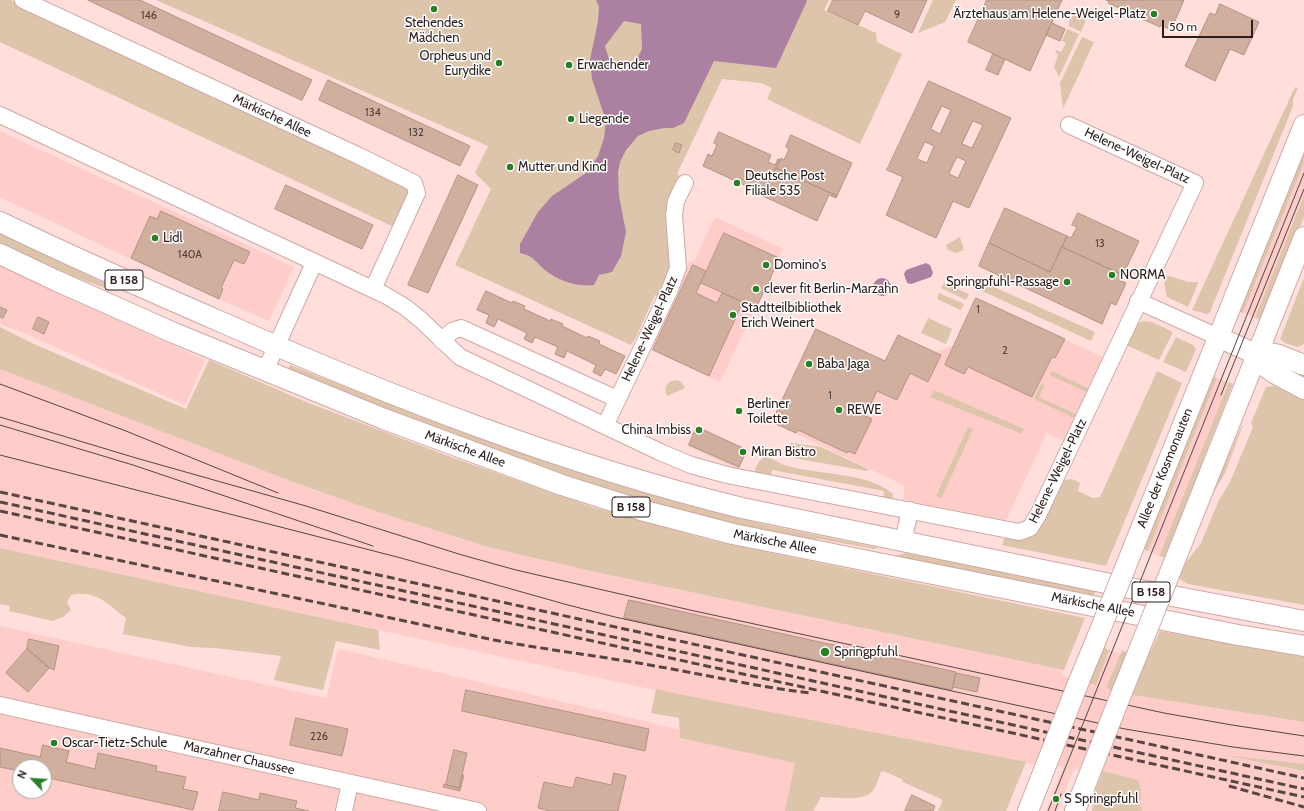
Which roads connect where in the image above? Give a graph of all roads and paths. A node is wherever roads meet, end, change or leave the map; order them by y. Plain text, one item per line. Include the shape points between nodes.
1 (23, 0) edge
2 (0, 115) edge
3 (1069, 125) dead end
4 (1304, 125) edge
5 (685, 182) dead end
6 (0, 222) edge
7 (1304, 237) edge
8 (0, 254) edge
9 (314, 262) junction
10 (373, 289) junction
11 (1138, 301) junction
12 (1218, 337) junction
13 (442, 340) junction
14 (276, 346) junction
15 (1258, 355) junction
16 (1304, 365) edge
17 (265, 371) junction
18 (1304, 389) edge
19 (618, 399) junction
20 (605, 426) junction
21 (910, 510) junction
22 (903, 542) junction
23 (795, 546) junction
24 (1304, 621) edge
25 (1304, 646) edge
26 (0, 705) edge
27 (350, 783) junction
28 (344, 811) edge
29 (478, 811) edge
30 (1028, 811) edge
31 (1075, 811) edge

1 - 10 street, Märkische Allee via 414,183 417,193
2 - 9 street
3 - 11 street, Helene-Weigel-Platz via 1195,183
4 - 12 main road, Allee der Kosmonauten
5 - 19 street, Helene-Weigel-Platz via 676,201 674,215 678,268
6 - 14 main road, Märkische Allee / B 158 via 97,268
7 - 15 main road
8 - 17 main road, Märkische Allee / B 158
9 - 10 street
9 - 14 street
10 - 13 street via 405,307
11 - 12 street
11 - 21 street, Helene-Weigel-Platz via 1030,528 1019,532
12 - 15 main road
12 - 30 main road, Allee der Kosmonauten, bridge
13 - 19 street via 452,331 461,328
13 - 20 street, Helene-Weigel-Platz via 460,357
14 - 17 street
14 - 22 main road, Märkische Allee / B 158 via 399,397 570,460 698,498
15 - 16 main road via 1270,353
15 - 18 main road via 1274,373
15 - 31 main road, bridge
17 - 23 main road, Märkische Allee / B 158 via 384,419 562,485 687,522
19 - 20 street, Helene-Weigel-Platz
20 - 21 street, Helene-Weigel-Platz via 691,465 727,475
21 - 22 street
22 - 23 main road via 894,553 886,554 824,542
22 - 24 main road, Märkische Allee / B 158
23 - 25 main road, Märkische Allee / B 158
26 - 27 street, Marzahner Chaussee
27 - 28 street
27 - 29 street, Marzahner Chaussee

